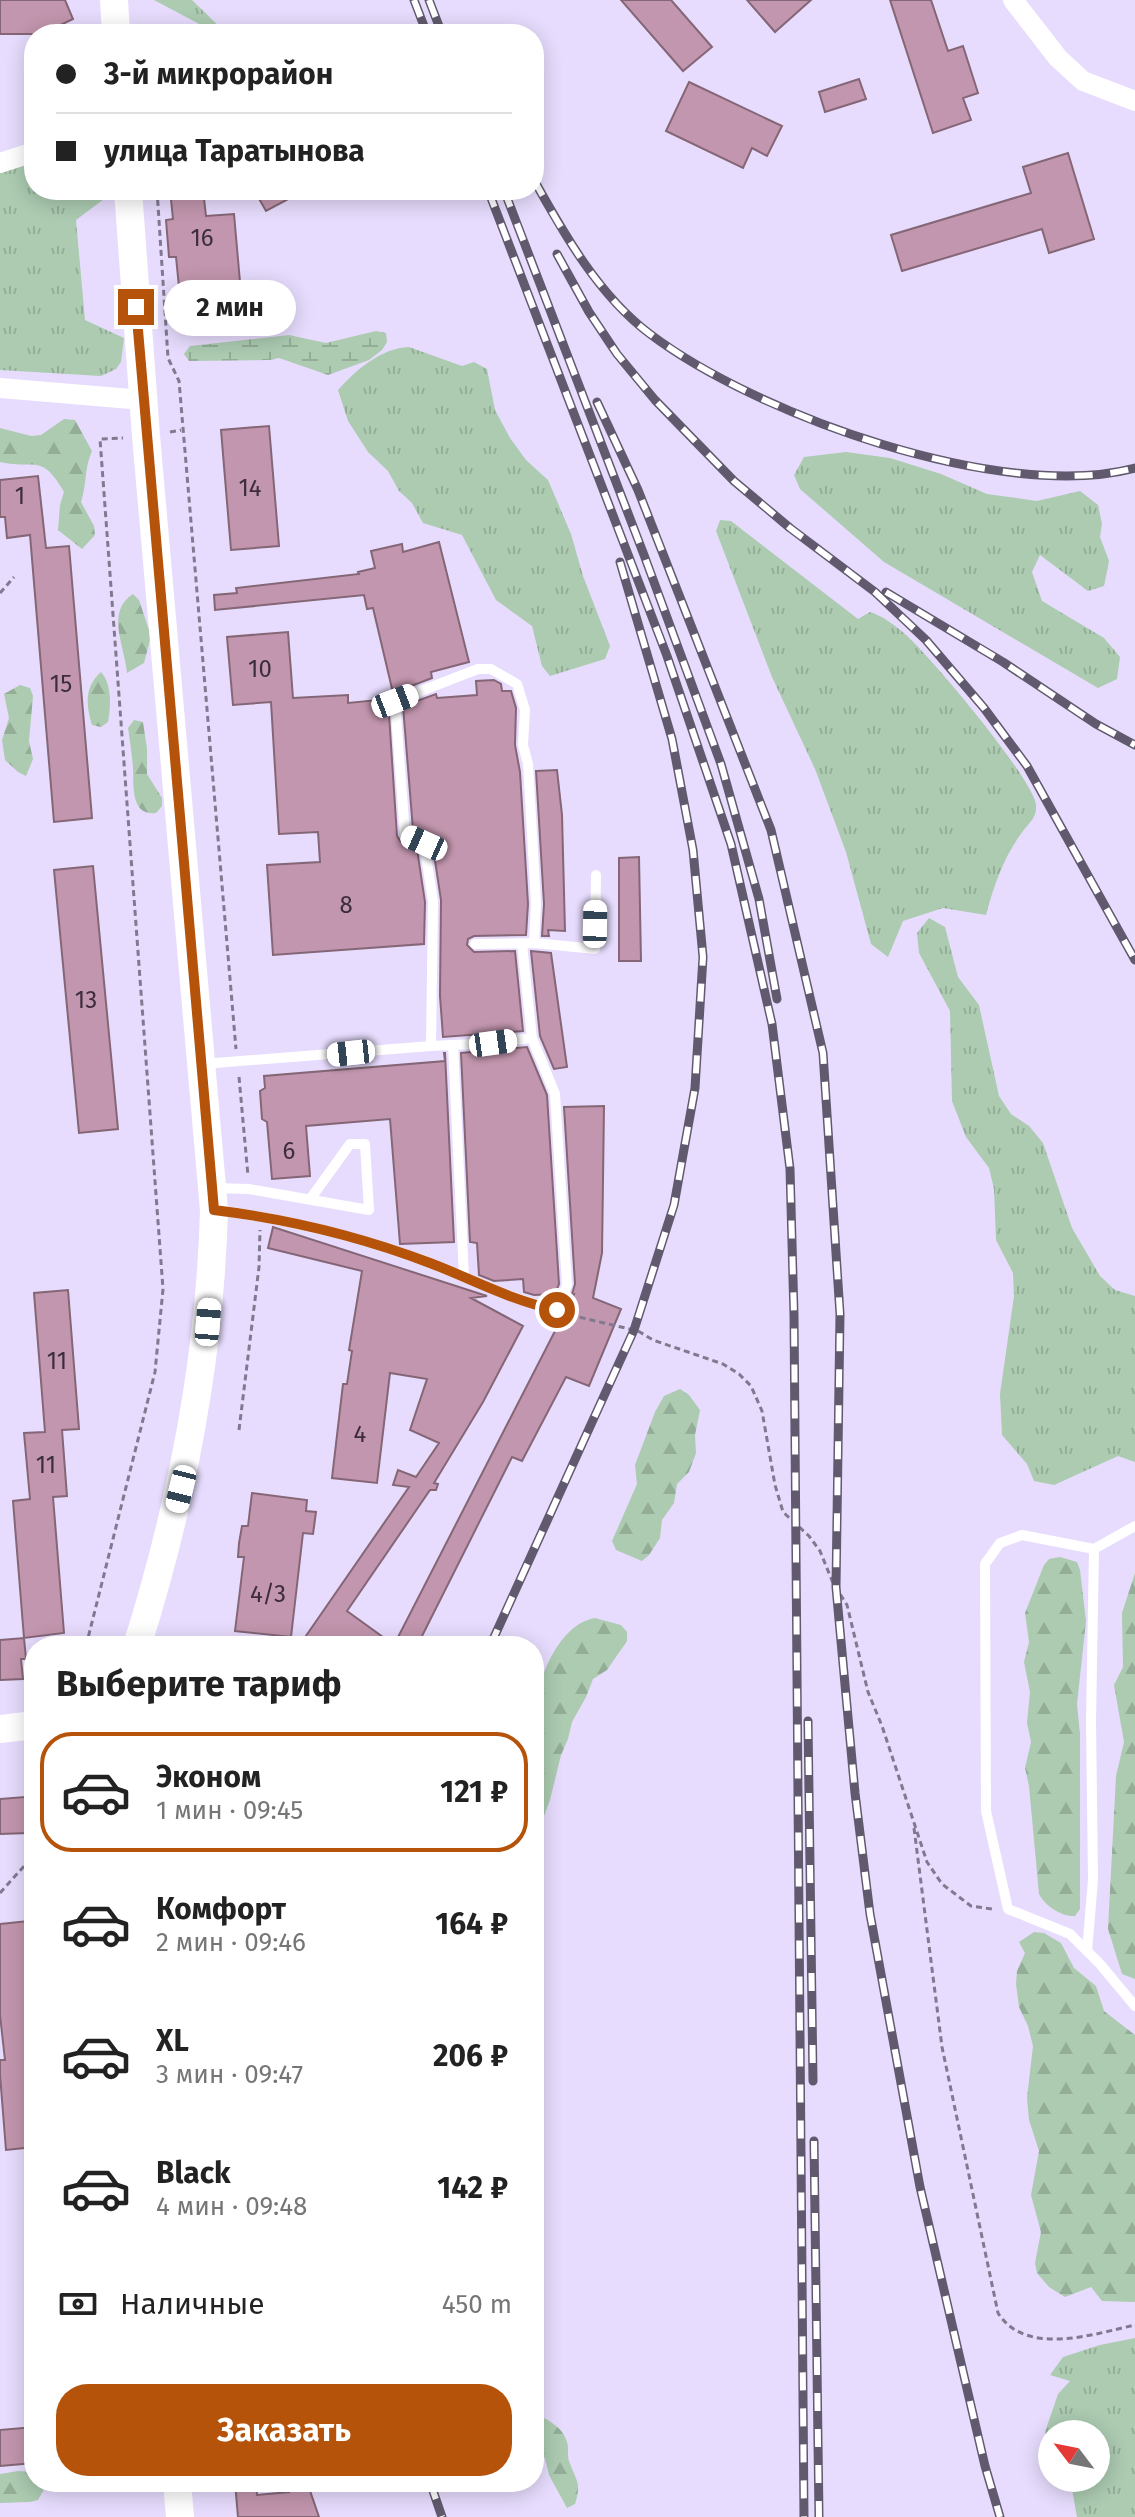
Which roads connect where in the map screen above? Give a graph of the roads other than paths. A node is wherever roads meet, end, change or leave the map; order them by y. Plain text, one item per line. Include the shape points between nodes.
1 (114, 0) edge
2 (1013, 0) edge
3 (115, 24) edge
4 (1135, 101) edge
5 (24, 155) edge
6 (0, 163) edge
7 (129, 200) edge
8 (0, 388) edge
9 (143, 400) junction
10 (596, 875) dead end
11 (534, 943) junction
12 (475, 944) dead end
13 (522, 944) junction
14 (532, 1038) junction
15 (453, 1045) junction
16 (431, 1046) junction
17 (200, 1065) junction
18 (311, 1198) junction
19 (212, 1199) junction
20 (464, 1277) junction
21 (1135, 1526) edge
22 (1094, 1549) junction
23 (140, 1636) edge
24 (24, 1726) edge
25 (0, 1729) edge
26 (1087, 1951) junction
27 (1135, 2006) edge
28 (178, 2492) edge
29 (180, 2517) edge

1 - 3 street
2 - 4 street via 1083,81
5 - 6 street
7 - 9 street
8 - 9 street
9 - 17 street
10 - 11 lane via 595,949
11 - 13 lane
11 - 16 lane via 525,710 517,684 491,669 478,669 395,701 405,835 424,843 433,901
12 - 13 lane
13 - 14 lane
14 - 15 lane
14 - 20 lane via 555,1094 567,1285 557,1310
15 - 16 lane
15 - 20 lane
16 - 17 lane
17 - 19 street
18 - 18 lane via 369,1210 365,1144 350,1144
18 - 19 lane via 249,1189
19 - 20 lane via 380,1245
19 - 23 street via 212,1270 194,1424
21 - 22 lane
22 - 26 lane via 1093,1880
22 - 26 lane via 1022,1535 1000,1543 985,1564 986,1811 1008,1909 1070,1934
24 - 25 street
26 - 27 lane
28 - 29 street

